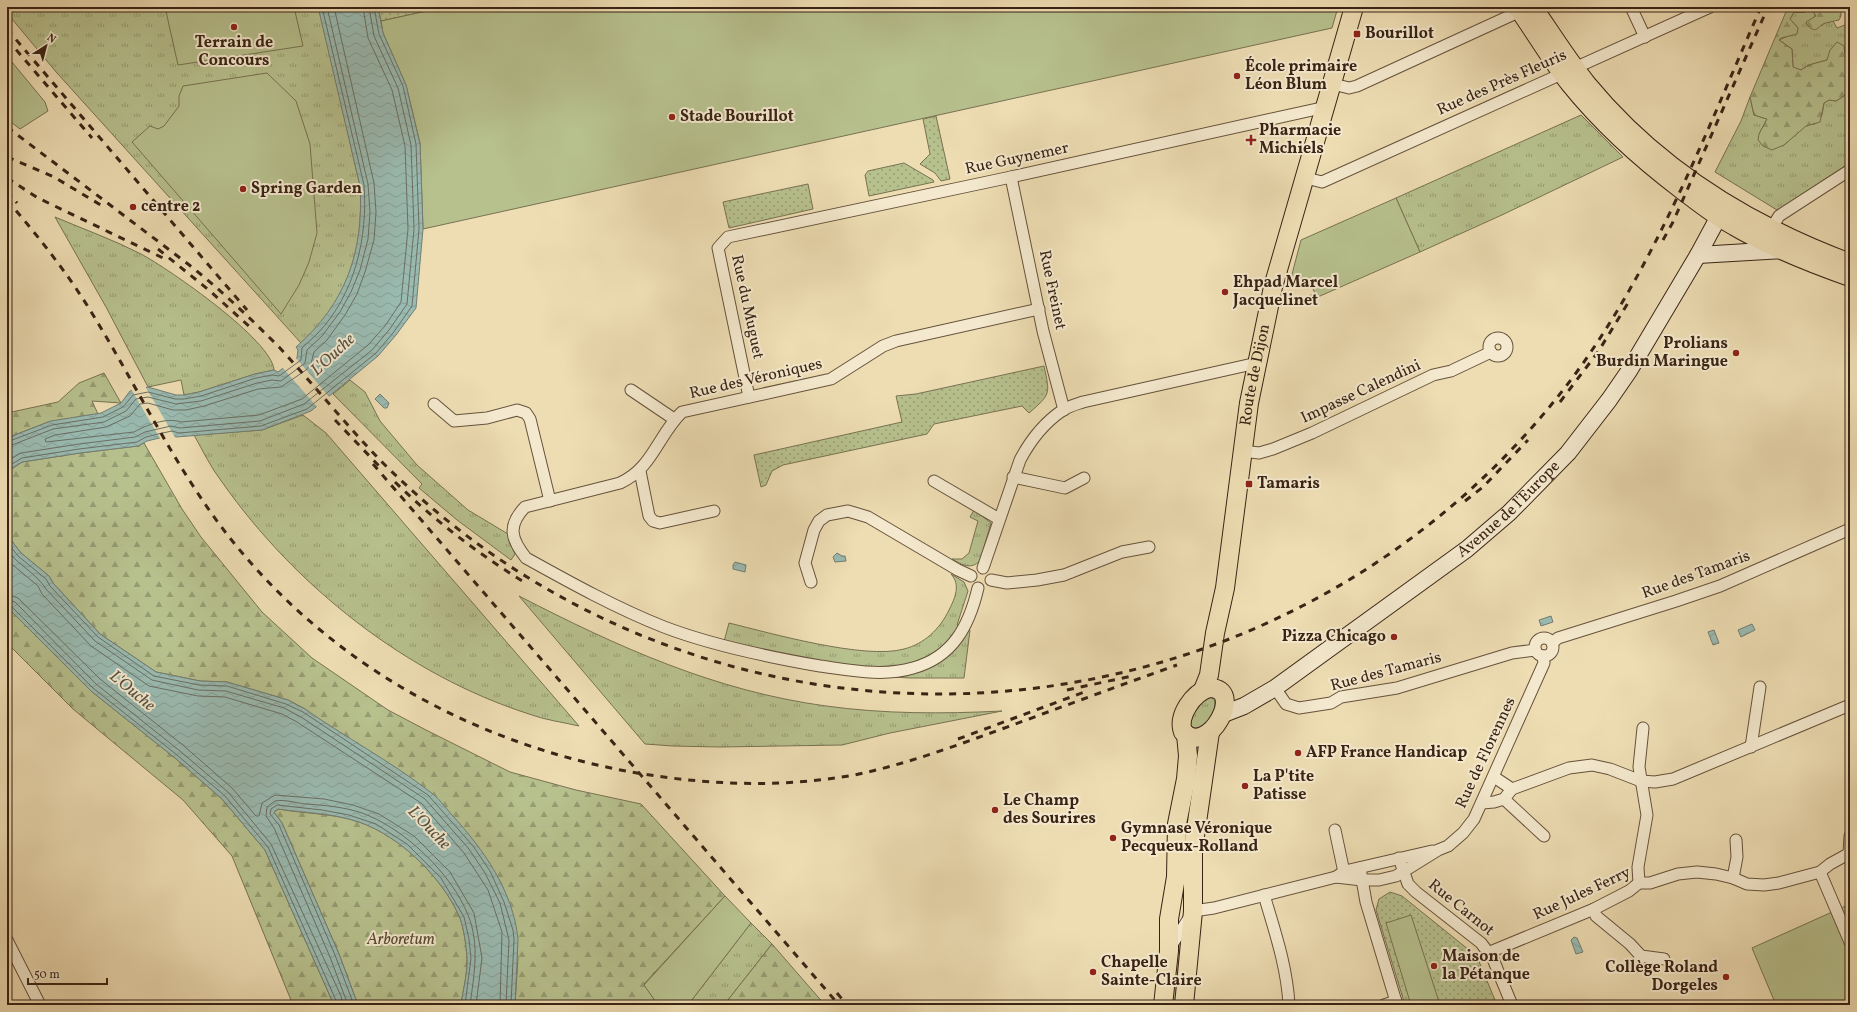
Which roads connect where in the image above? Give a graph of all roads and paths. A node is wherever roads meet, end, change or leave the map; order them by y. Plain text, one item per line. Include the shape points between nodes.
1 (1354, 7) edge
2 (1631, 7) edge
3 (1710, 7) edge
4 (1525, 8) edge
5 (1645, 36) junction
6 (1569, 71) junction
7 (1333, 84) junction
8 (1326, 106) junction
9 (1850, 170) edge
10 (1011, 177) junction
11 (1306, 178) junction
12 (1722, 210) junction
13 (1768, 236) junction
14 (718, 248) joint
15 (1782, 250) junction
16 (1698, 255) junction
17 (1850, 263) edge
18 (1850, 277) edge
19 (1039, 309) junction
20 (1491, 352) dead end
21 (1257, 363) junction
22 (631, 390) dead end
23 (749, 397) junction
24 (434, 404) dead end
25 (1064, 410) junction
26 (674, 419) junction
27 (1243, 451) junction
28 (640, 471) junction
29 (1013, 477) junction
30 (1084, 478) dead end
31 (934, 481) dead end
32 (550, 501) junction
33 (714, 511) dead end
34 (999, 519) junction
35 (1850, 529) edge
36 (1149, 547) dead end
37 (983, 568) junction
38 (971, 576) junction
39 (991, 580) junction
40 (811, 582) dead end
41 (978, 588) junction
42 (1221, 609) junction
43 (1539, 653) junction
44 (1760, 687) dead end
45 (1275, 688) junction
46 (1203, 690) junction
47 (1222, 692) junction
48 (1254, 699) junction
49 (1850, 706) edge
50 (1221, 715) junction
51 (1643, 728) dead end
52 (1210, 732) junction
53 (1186, 734) junction
54 (1751, 746) junction
55 (1494, 776) junction
56 (1641, 781) junction
57 (1512, 789) junction
58 (1504, 799) junction
59 (1482, 803) junction
60 (1336, 830) dead end
61 (1544, 836) dead end
62 (1850, 836) edge
63 (1736, 840) dead end
64 (1438, 850) junction
65 (1849, 853) edge
66 (1399, 858) junction
67 (1360, 868) junction
68 (1404, 871) junction
69 (1820, 872) junction
70 (1342, 875) junction
71 (1176, 877) junction
72 (1733, 878) junction
73 (1362, 880) junction
74 (1639, 883) junction
75 (1264, 895) junction
76 (1594, 909) junction
77 (1193, 911) junction
78 (7, 940) edge
79 (1850, 942) edge
80 (1169, 951) junction
81 (1490, 952) junction
82 (1641, 956) junction
83 (1664, 959) dead end
84 (1636, 967) dead end
85 (1396, 1003) edge
86 (40, 1005) edge
87 (1163, 1005) edge
88 (1184, 1005) edge
89 (1289, 1005) edge
90 (1384, 1005) edge
91 (1512, 1005) edge

1 - 7 main road, Route de Dijon
2 - 5 street
3 - 5 street, Rue des Près Fleuris
4 - 6 main road
4 - 7 street via 1357,86 1348,88
5 - 6 street, Rue des Près Fleuris
6 - 11 street, Rue des Près Fleuris via 1322,182
6 - 12 main road via 1592,109 1618,136 1656,170
7 - 8 main road, Route de Dijon
8 - 10 street, Rue Guynemer
8 - 11 main road, Route de Dijon
9 - 13 street via 1779,216
10 - 14 street, Rue Guynemer via 728,237
10 - 19 street, Rue Freinet
11 - 21 main road, Route de Dijon via 1273,287
12 - 13 main road
12 - 16 main road, Avenue de l'Europe
13 - 15 main road
13 - 17 main road via 1806,246
14 - 23 street, Rue du Muguet
15 - 16 main road
15 - 18 main road
16 - 45 main road, Avenue de l'Europe via 1629,371 1568,453 1509,513 1466,550
19 - 23 street, Rue des Véroniques via 896,342 883,346 831,379
19 - 25 street, Rue Freinet
20 - 27 street, Impasse Calendini via 1450,371 1433,375 1273,449 1259,453
21 - 25 street via 1090,400
21 - 27 main road, Route de Dijon
22 - 26 street
23 - 26 street, Rue des Véroniques via 682,412
24 - 32 street via 454,421 487,418 517,410 526,413 530,419
25 - 29 street via 1048,422 1027,447
26 - 28 street, Rue des Véroniques
27 - 42 main road, Route de Dijon
28 - 32 street, Rue des Véroniques via 620,483
28 - 33 street via 650,516 654,521 660,523
29 - 30 street via 1065,488
29 - 34 street
31 - 34 street
32 - 41 street, Rue des Véroniques via 525,507 517,516 512,532 516,545 526,558 620,608 664,627 764,656 852,671 885,673 914,668 942,654 953,644 970,617
34 - 37 street
35 - 43 street, Rue des Tamaris via 1720,586 1558,638 1552,643 1550,653
36 - 39 street via 1122,552 1064,575 1007,583
37 - 38 street via 974,570
37 - 39 street via 989,572
38 - 40 street via 868,516 848,511 827,515 819,521 814,530 805,563
38 - 41 street via 971,582
39 - 41 street via 987,587
42 - 46 main road, Route de Dijon via 1209,675
42 - 47 main road, Route de Dijon via 1225,634 1221,669
43 - 45 street, Rue des Tamaris via 1512,653 1397,688 1341,697 1331,703 1299,708 1286,704
43 - 55 street, Rue de Florennes via 1544,663
44 - 54 street
45 - 48 main road, Avenue de l'Europe
46 - 47 main road via 1215,688
46 - 53 main road via 1183,716 1182,727
47 - 48 main road
47 - 50 main road via 1226,706
48 - 50 main road, Avenue de l'Europe
49 - 54 street
50 - 52 main road
51 - 56 street via 1639,767
52 - 53 main road via 1200,738
52 - 77 main road via 1193,850
53 - 71 main road via 1188,756 1177,824
54 - 56 street via 1672,779
55 - 57 street
55 - 59 street, Rue de Florennes
56 - 57 street via 1592,765 1569,768
56 - 74 street via 1647,816 1638,867
57 - 58 street
58 - 59 street
58 - 61 street
59 - 64 street, Rue de Florennes via 1463,833 1448,846
60 - 70 street
62 - 65 street
63 - 72 street via 1737,856
64 - 66 street, Rue de Florennes
64 - 68 street, Rue de Florennes
65 - 69 street, Rue Jules Ferry
66 - 67 street, Rue de Florennes
66 - 68 street, Rue Carnot
67 - 70 street, Rue de Florennes
67 - 73 street
68 - 73 street, Rue de Florennes via 1379,880
68 - 81 street, Rue Carnot via 1408,884 1416,892
69 - 72 street, Rue Jules Ferry via 1764,885 1747,884
69 - 79 street
70 - 73 street, Rue de Florennes
70 - 75 street, Rue de Florennes
71 - 77 street via 1181,894
71 - 80 main road via 1169,919
72 - 74 street, Rue Jules Ferry via 1697,872 1678,874 1650,883
73 - 85 street via 1366,902
74 - 76 street, Rue Jules Ferry
75 - 77 street, Rue de Florennes
75 - 89 street via 1285,967
76 - 81 street, Rue Jules Ferry
76 - 82 street via 1596,916
77 - 80 street
77 - 88 main road
78 - 86 street
80 - 87 main road
81 - 91 street, Rue Carnot
82 - 83 street
82 - 84 street
85 - 90 street

